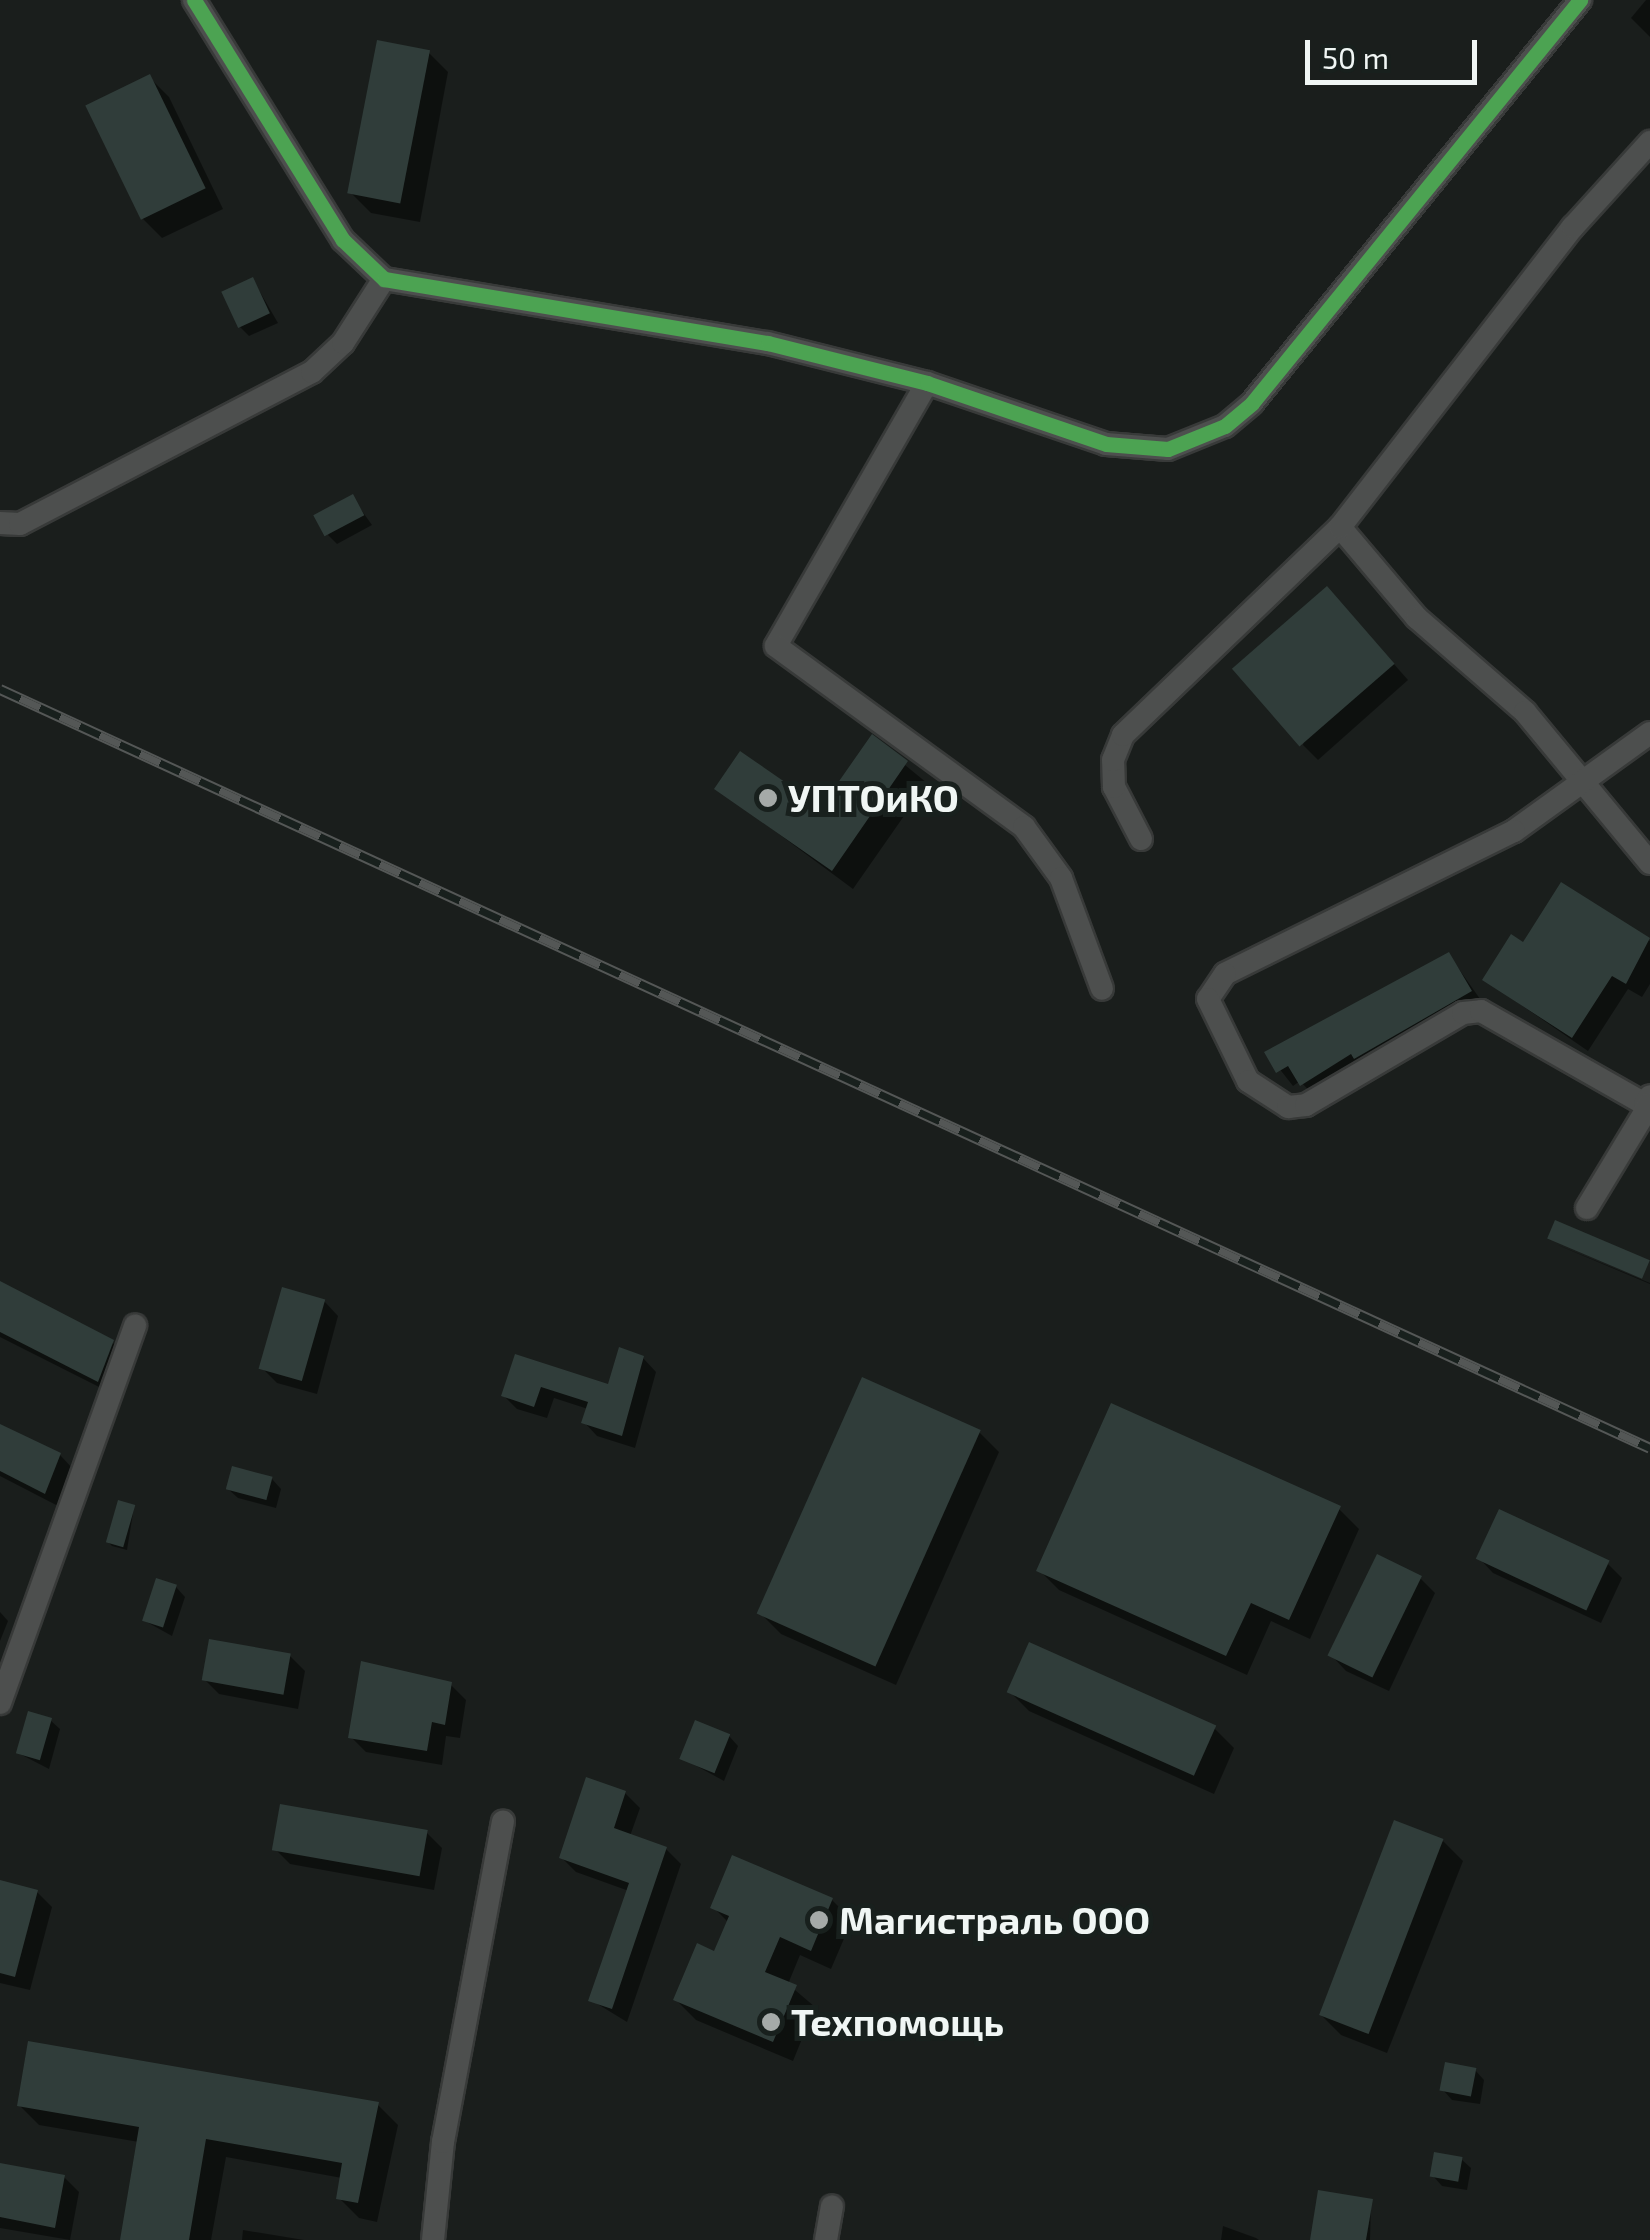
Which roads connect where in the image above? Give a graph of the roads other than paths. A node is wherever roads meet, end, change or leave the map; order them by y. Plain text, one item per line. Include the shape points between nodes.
1 (194, 0) edge
2 (1580, 0) edge
3 (1650, 142) edge
4 (384, 280) junction
5 (927, 383) junction
6 (0, 523) edge
7 (1340, 527) junction
8 (1650, 732) edge
9 (1586, 784) junction
10 (1142, 838) dead end
11 (1650, 863) edge
12 (1102, 990) dead end
13 (1648, 1101) edge
14 (1588, 1208) dead end
15 (135, 1325) dead end
16 (0, 1703) edge
17 (503, 1822) dead end
18 (832, 2207) dead end
19 (434, 2240) edge
20 (826, 2240) edge

1 - 4 street via 343,240
2 - 5 street via 1252,403 1225,426 1168,448 1132,448
3 - 7 street via 1573,227
4 - 5 street via 768,343
4 - 6 street via 342,343 312,372 20,524
5 - 12 street via 776,646 1024,827 1061,878
7 - 9 street via 1417,618 1493,681
7 - 10 street via 1123,735 1113,760 1114,787
8 - 9 street
9 - 11 street
9 - 13 street via 1457,862 1225,974 1208,1000 1248,1081 1288,1107 1306,1106 1463,1013 1481,1010
13 - 14 street
15 - 16 street
17 - 19 street via 443,2142
18 - 20 street

